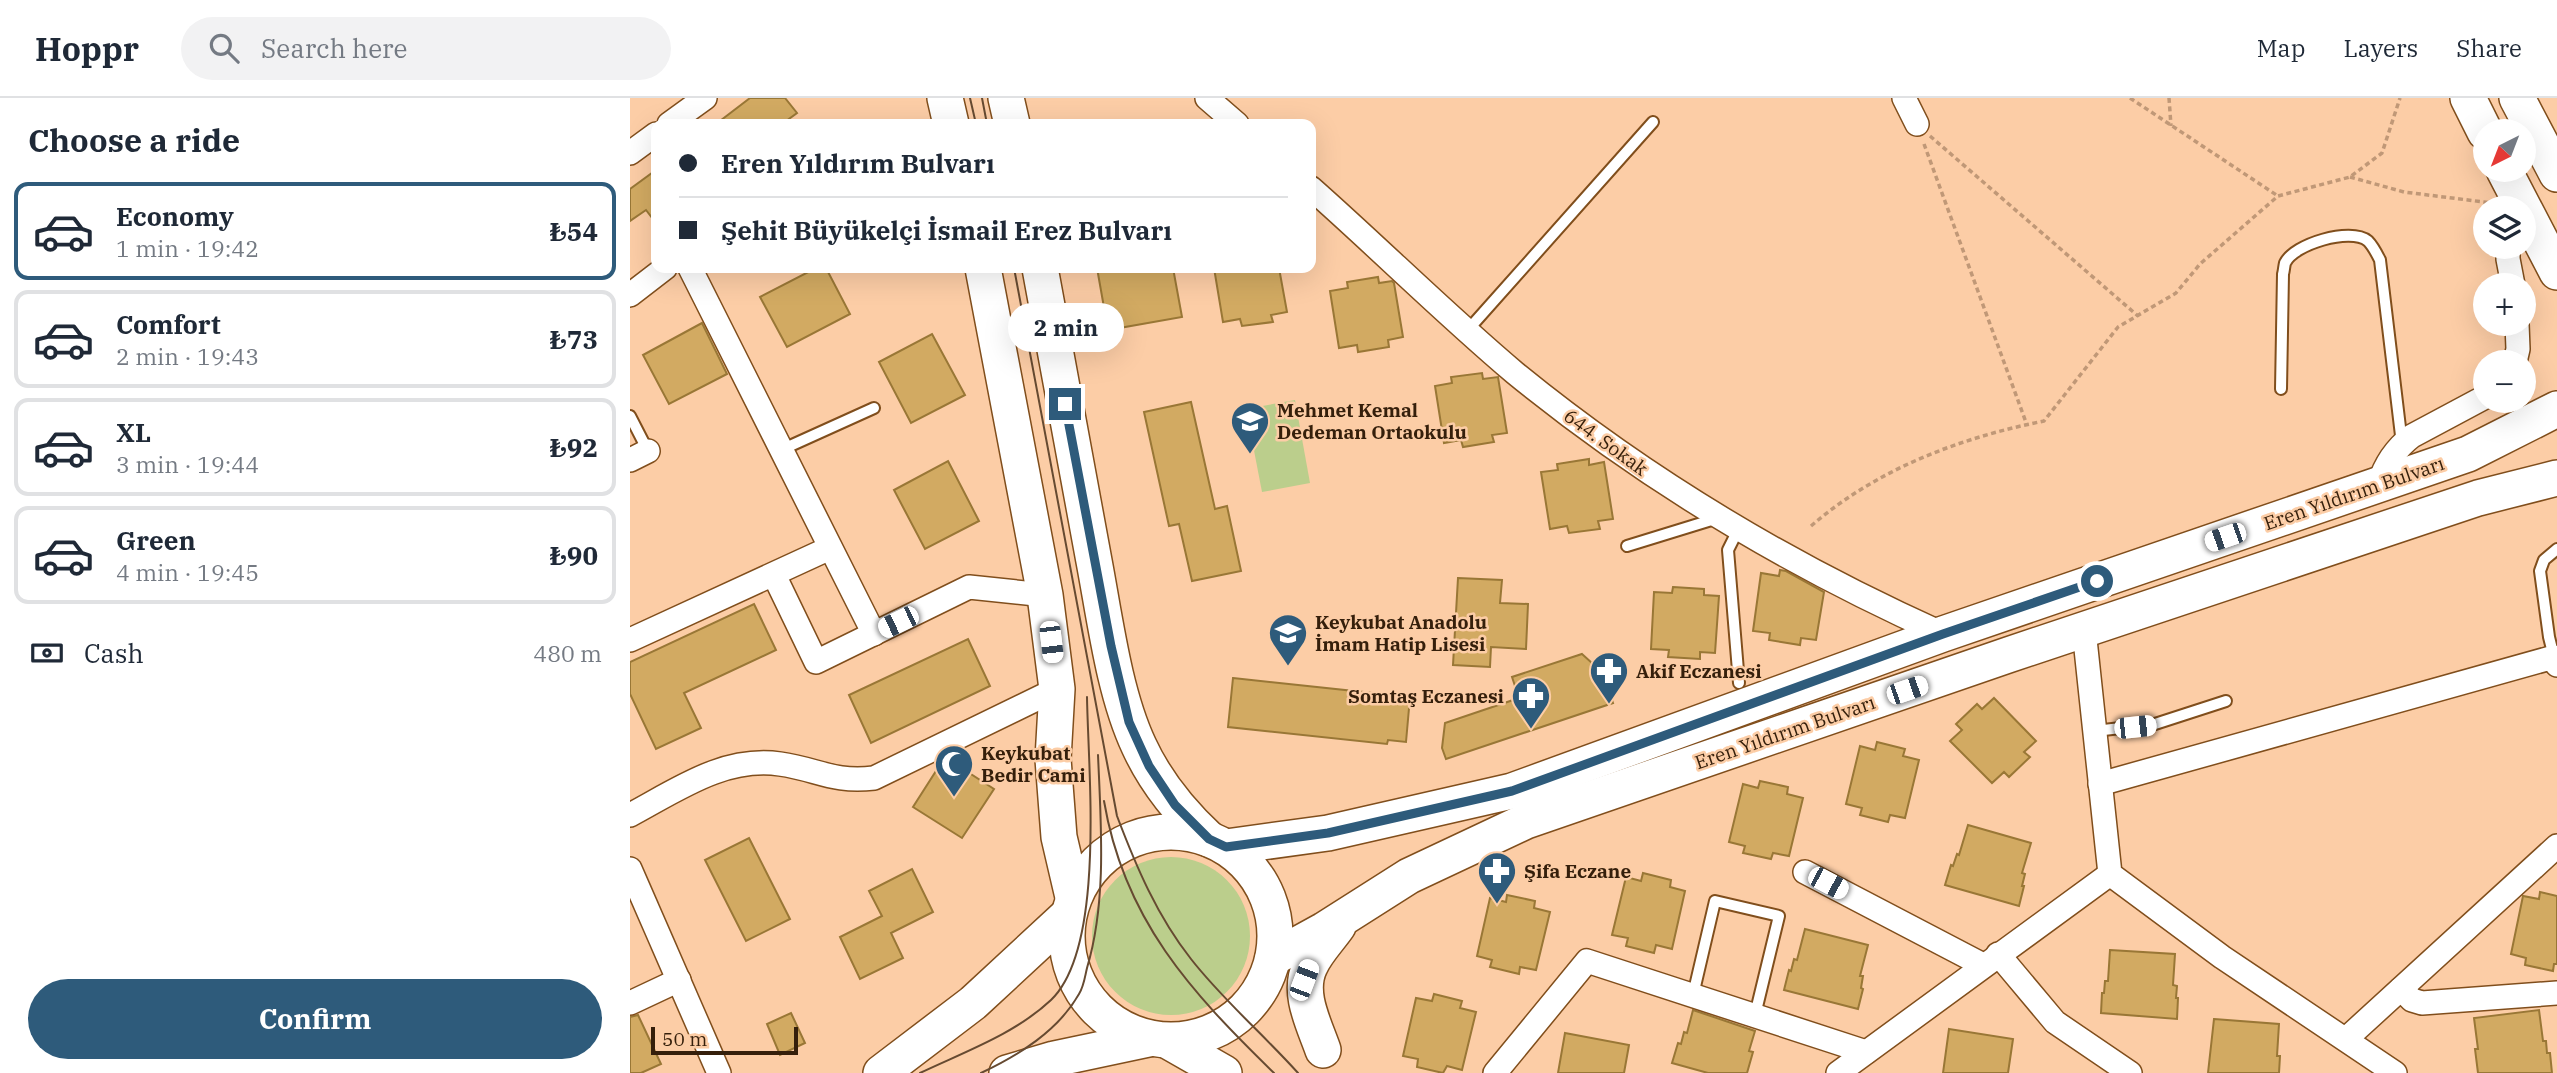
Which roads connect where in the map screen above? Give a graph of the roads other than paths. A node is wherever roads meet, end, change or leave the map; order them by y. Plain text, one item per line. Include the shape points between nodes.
1 (705, 98) edge
2 (945, 98) edge
3 (1006, 98) edge
4 (1207, 98) edge
5 (1904, 98) edge
6 (2468, 98) edge
7 (2517, 98) edge
8 (676, 119) edge
9 (950, 119) edge
10 (1011, 119) edge
11 (1231, 119) edge
12 (2478, 119) edge
13 (1653, 122) dead end
14 (1916, 124) road end
15 (651, 138) edge
16 (630, 153) edge
17 (2556, 168) edge
18 (1316, 193) edge
19 (2536, 232) edge
20 (2557, 272) edge
21 (659, 273) edge
22 (692, 273) edge
23 (984, 273) edge
24 (1041, 273) edge
25 (630, 295) edge
26 (1467, 331) junction
27 (2281, 389) dead end
28 (2473, 403) edge
29 (874, 408) dead end
30 (2557, 409) edge
31 (630, 416) edge
32 (2402, 443) junction
33 (781, 450) junction
34 (639, 456) edge
35 (2557, 478) edge
36 (2379, 484) junction
37 (1718, 518) junction
38 (1738, 530) junction
39 (1627, 545) dead end
40 (830, 548) junction
41 (2557, 549) edge
42 (775, 575) junction
43 (1045, 595) junction
44 (2084, 630) junction
45 (874, 634) junction
46 (1943, 634) junction
47 (630, 640) edge
48 (2555, 661) edge
49 (1739, 683) dead end
50 (1057, 689) junction
51 (2226, 701) dead end
52 (2095, 731) junction
53 (2101, 784) junction
54 (630, 815) edge
55 (1217, 843) junction
56 (2557, 846) edge
57 (630, 869) edge
58 (1805, 872) dead end
59 (2110, 874) junction
60 (1071, 906) junction
61 (1345, 915) junction
62 (1990, 959) junction
63 (1271, 967) junction
64 (679, 980) junction
65 (2401, 989) junction
66 (2557, 993) edge
67 (1693, 995) junction
68 (630, 1003) edge
69 (1755, 1016) junction
70 (2346, 1039) junction
71 (1158, 1040) junction
72 (1866, 1052) junction
73 (1330, 1061) edge
74 (719, 1073) edge
75 (881, 1073) edge
76 (1007, 1073) edge
77 (1224, 1073) edge
78 (1495, 1073) edge
79 (1838, 1073) edge
80 (2130, 1073) edge
81 (2395, 1073) edge

1 - 8 street
2 - 9 main road
3 - 10 main road
4 - 11 street
5 - 14 street
6 - 12 main road
7 - 17 main road
13 - 26 lane
15 - 16 street
18 - 26 street, 644. Sokak
19 - 20 main road
21 - 25 street
22 - 33 street
23 - 43 main road
24 - 55 main road via 1129,722 1161,786
26 - 37 street, 644. Sokak via 1613,448
27 - 32 lane via 2286,262 2321,240 2347,236 2366,240 2381,260
28 - 32 street
29 - 33 lane
30 - 36 main road, Eren Yıldırım Bulvarı via 2468,454
31 - 34 lane
32 - 36 street via 2387,462
33 - 40 street
35 - 44 main road, Eren Yıldırım Bulvarı via 2478,498
36 - 46 main road, Eren Yıldırım Bulvarı
37 - 38 street, 644. Sokak
37 - 39 lane
38 - 46 street, 644. Sokak via 1828,580
38 - 49 lane via 1728,550
40 - 42 street
40 - 45 street
41 - 48 lane via 2544,560 2540,571
42 - 45 street via 816,662
42 - 47 street
43 - 45 street via 969,587
43 - 50 main road
44 - 52 street
44 - 61 main road, Eren Yıldırım Bulvarı via 1526,821 1409,876
46 - 55 main road, Eren Yıldırım Bulvarı via 1512,791 1347,829
48 - 53 street
50 - 54 street via 874,778 841,779 750,762 706,775
50 - 60 main road via 1053,759 1059,837
51 - 52 lane via 2155,724
52 - 53 street
53 - 59 street
55 - 60 main road via 1174,831 1138,837 1092,866
55 - 63 main road via 1240,858 1263,887 1274,922
56 - 65 street
57 - 64 street
58 - 62 street
59 - 62 street
59 - 70 street via 2222,957
60 - 71 main road via 1066,933 1071,969 1081,990 1115,1025
60 - 75 main road via 973,1003
61 - 63 main road, Eren Yıldırım Bulvarı
61 - 73 main road via 1304,980 1306,998
62 - 72 street
62 - 80 street via 2055,1022
63 - 71 main road via 1249,1006 1220,1029 1195,1038
63 - 73 main road
64 - 68 street
64 - 74 street
65 - 66 street via 2422,1003
65 - 70 street
67 - 69 street
67 - 69 lane via 1715,901 1779,916
67 - 78 street via 1587,961
69 - 72 street
70 - 81 street
71 - 76 main road via 1054,1059
71 - 77 main road
72 - 79 street

